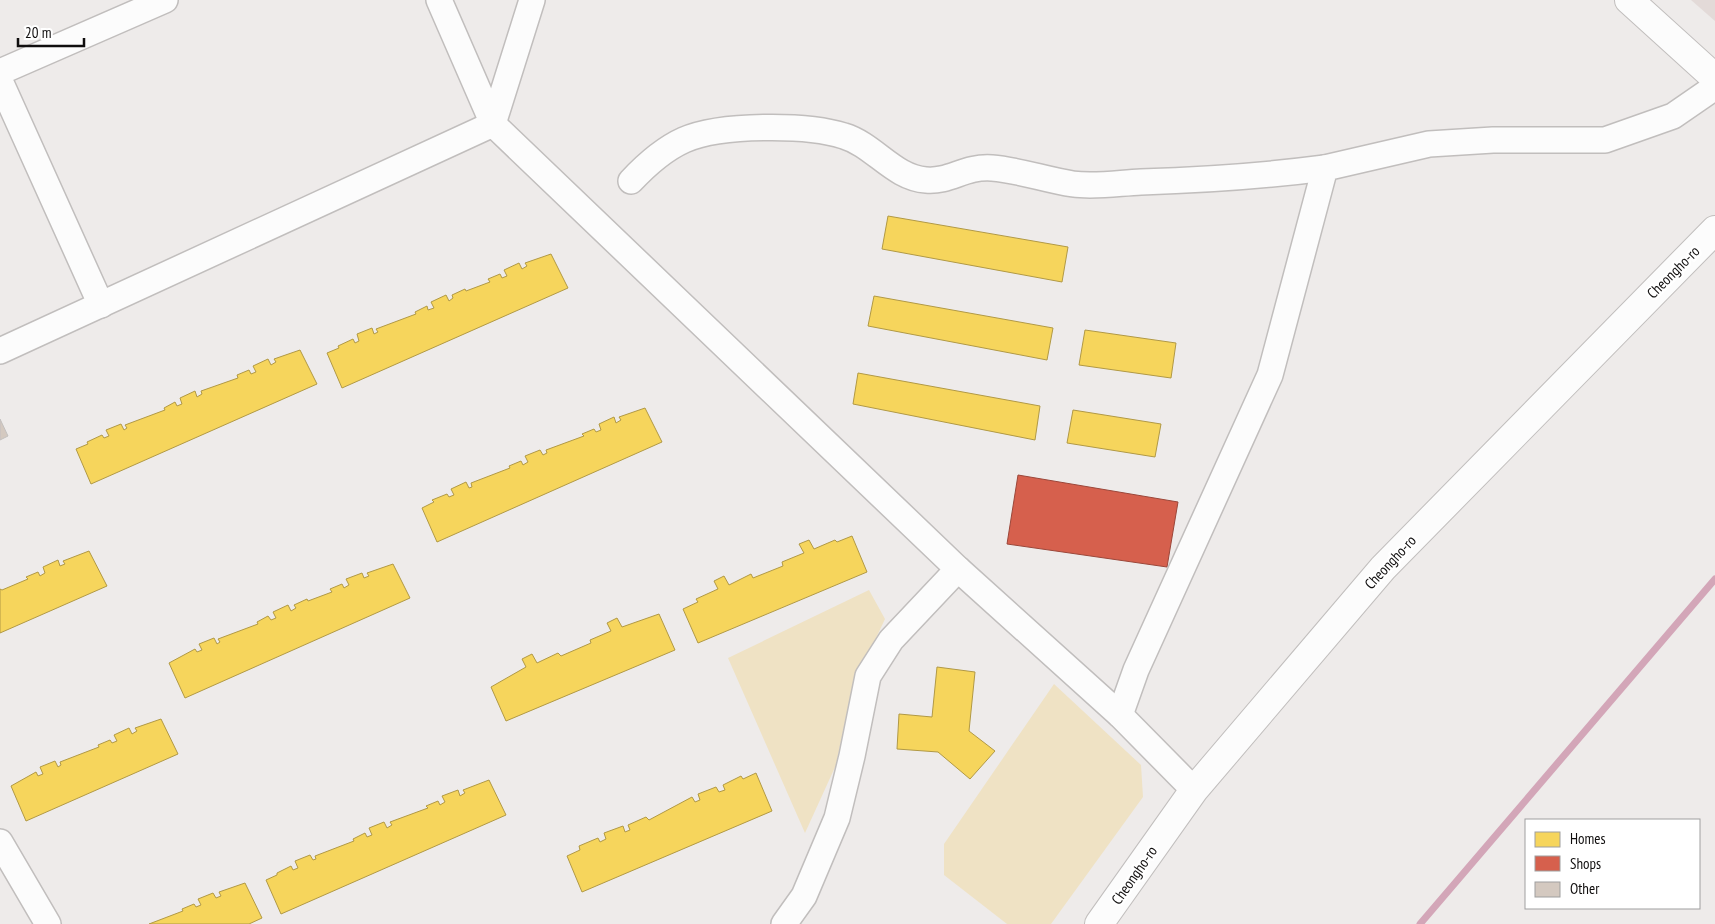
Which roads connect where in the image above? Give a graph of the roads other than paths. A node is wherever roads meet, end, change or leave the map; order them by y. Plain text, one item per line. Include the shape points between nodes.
1 (165, 0) edge
2 (438, 0) edge
3 (532, 0) edge
4 (1629, 0) edge
5 (0, 72) edge
6 (1715, 78) edge
7 (0, 81) edge
8 (1715, 87) edge
9 (493, 124) junction
10 (1325, 168) junction
11 (631, 181) dead end
12 (1715, 230) edge
13 (101, 305) junction
14 (0, 351) edge
15 (958, 569) junction
16 (1120, 715) junction
17 (1194, 790) junction
18 (0, 842) edge
19 (48, 924) edge
20 (784, 924) edge
21 (1099, 924) edge

1 - 5 street
2 - 9 street
3 - 9 street
4 - 6 street
7 - 13 street
8 - 10 street via 1673,116 1605,140 1493,140 1429,144
9 - 13 street
9 - 15 street
10 - 11 street via 1260,177 1074,184 991,168 964,170 943,181 923,180 896,170 845,136 791,128 728,128 684,140 648,163
10 - 16 street via 1270,375 1136,670
12 - 17 street, Cheongho-ro via 1383,568
13 - 14 street
15 - 16 street
15 - 20 street via 891,640 868,676 837,818 804,896
16 - 17 street
17 - 21 street, Cheongho-ro
18 - 19 street

